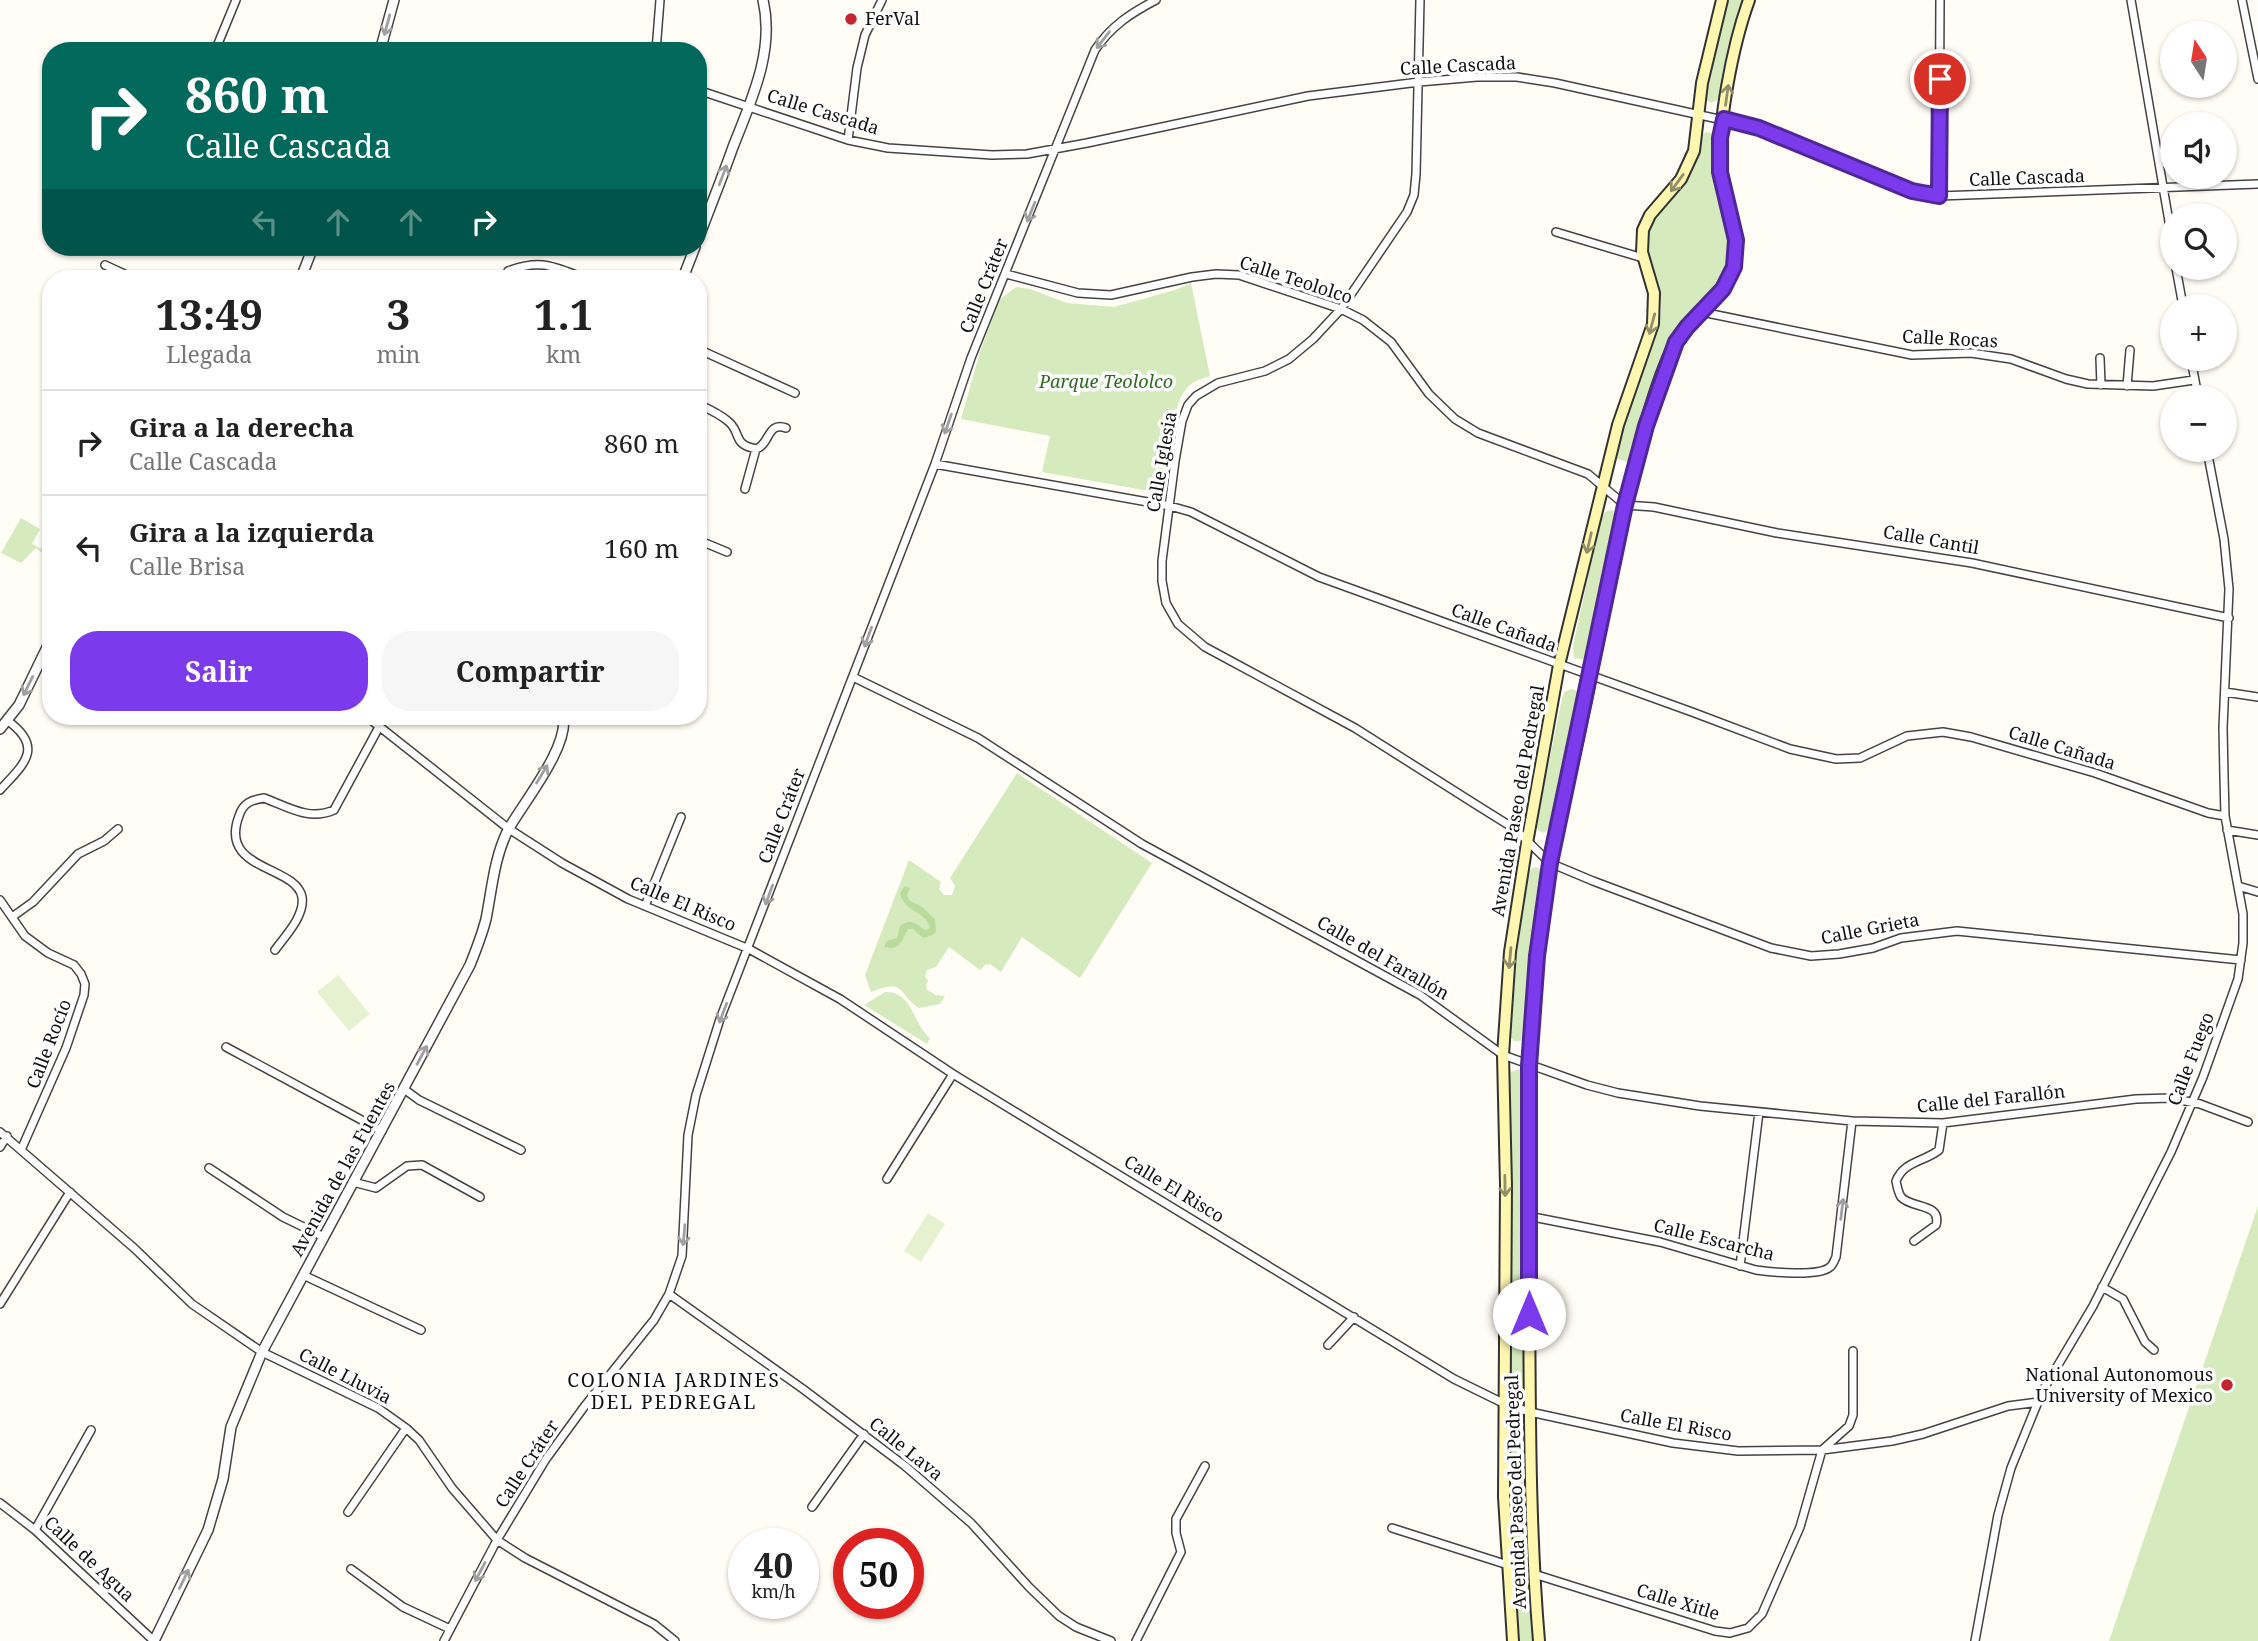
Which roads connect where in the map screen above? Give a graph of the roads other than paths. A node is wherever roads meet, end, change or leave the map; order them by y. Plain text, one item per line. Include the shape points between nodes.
1 (236, 0) edge
2 (394, 0) edge
3 (660, 0) edge
4 (763, 0) edge
5 (882, 0) edge
6 (1156, 0) edge
7 (1420, 0) edge
8 (1722, 0) edge
9 (1749, 0) edge
10 (1940, 0) edge
11 (2131, 0) edge
12 (2242, 0) edge
13 (219, 42) edge
14 (382, 42) edge
15 (657, 42) edge
16 (2258, 79) edge
17 (1419, 82) junction
18 (707, 93) edge
19 (749, 106) junction
20 (1699, 113) junction
21 (1724, 119) junction
22 (848, 140) junction
23 (1056, 149) junction
24 (2160, 175) edge
25 (2258, 184) edge
26 (2237, 185) edge
27 (2160, 187) edge
28 (1939, 196) junction
29 (707, 216) edge
30 (1556, 232) dead end
31 (1643, 258) junction
32 (106, 265) dead end
33 (116, 270) edge
34 (511, 270) edge
35 (562, 270) edge
36 (1006, 274) junction
37 (1341, 309) junction
38 (1702, 312) junction
39 (2130, 350) dead end
40 (707, 353) edge
41 (2100, 358) dead end
42 (2193, 371) edge
43 (2194, 380) junction
44 (2101, 385) junction
45 (2195, 385) edge
46 (2127, 386) junction
47 (795, 393) dead end
48 (707, 409) edge
49 (786, 428) dead end
50 (755, 449) junction
51 (2209, 462) edge
52 (935, 464) junction
53 (1602, 487) junction
54 (745, 489) dead end
55 (1625, 505) junction
56 (1170, 506) junction
57 (707, 544) edge
58 (727, 552) dead end
59 (2229, 618) junction
60 (42, 658) edge
61 (1559, 665) junction
62 (1591, 675) junction
63 (853, 677) junction
64 (2225, 692) junction
65 (2258, 697) edge
66 (8, 721) junction
67 (377, 725) edge
68 (565, 725) edge
69 (379, 727) junction
70 (0, 729) edge
71 (0, 789) edge
72 (2225, 816) junction
73 (681, 817) dead end
74 (118, 829) dead end
75 (509, 829) junction
76 (2227, 830) junction
77 (2258, 835) edge
78 (1527, 843) junction
79 (1550, 863) junction
80 (2238, 886) junction
81 (2258, 892) edge
82 (0, 900) edge
83 (645, 906) junction
84 (12, 916) junction
85 (749, 949) junction
86 (275, 950) dead end
87 (2241, 960) junction
88 (226, 1047) dead end
89 (1503, 1055) junction
90 (1529, 1066) junction
91 (953, 1074) junction
92 (404, 1089) junction
93 (2192, 1102) junction
94 (1759, 1112) junction
95 (1852, 1122) junction
96 (2248, 1122) dead end
97 (1943, 1123) junction
98 (382, 1131) junction
99 (3, 1134) edge
100 (0, 1147) edge
101 (21, 1150) junction
102 (521, 1150) dead end
103 (208, 1168) dead end
104 (887, 1179) dead end
105 (353, 1182) junction
106 (70, 1192) junction
107 (480, 1197) dead end
108 (1528, 1216) junction
109 (324, 1237) junction
110 (1914, 1241) dead end
111 (1740, 1266) junction
112 (303, 1275) junction
113 (2102, 1287) junction
114 (669, 1294) junction
115 (0, 1304) edge
116 (1354, 1317) junction
117 (421, 1330) dead end
118 (1328, 1345) dead end
119 (2154, 1350) dead end
120 (1853, 1351) dead end
121 (262, 1352) junction
122 (2039, 1402) junction
123 (1505, 1404) junction
124 (1530, 1412) junction
125 (406, 1428) junction
126 (90, 1430) dead end
127 (864, 1434) junction
128 (1822, 1450) junction
129 (1205, 1466) dead end
130 (0, 1503) edge
131 (812, 1507) dead end
132 (348, 1512) dead end
133 (1392, 1528) dead end
134 (35, 1530) junction
135 (497, 1540) junction
136 (1508, 1565) junction
137 (351, 1569) dead end
138 (1534, 1574) junction
139 (450, 1629) junction
140 (154, 1641) edge
141 (443, 1641) edge
142 (676, 1641) edge
143 (1111, 1641) edge
144 (1136, 1641) edge
145 (1513, 1641) edge
146 (1539, 1641) edge
147 (1975, 1641) edge

1 - 13 street
2 -> 14 street
3 - 15 street
4 - 19 street via 763,62
5 - 22 street via 865,34
6 -> 23 street, Calle Cráter via 1118,23 1100,43
7 - 17 street, Calle Iglesia
8 - 20 main road, Avenida Paseo del Pedregal
21 -> 9 main road, Avenida Paseo del Pedregal
10 - 28 street
11 - 24 street
12 - 16 street
17 - 20 street, Calle Cascada via 1536,79
17 - 23 street, Calle Cascada via 1308,96
17 - 37 street, Calle Iglesia via 1414,195
18 - 19 street, Calle Cascada
19 - 22 street, Calle Cascada
29 -> 19 street
20 - 21 street, Calle Cascada
20 -> 31 main road, Avenida Paseo del Pedregal via 1694,151 1685,172 1646,223
21 - 28 street, Calle Cascada via 1759,128 1912,191
21 - 38 main road, Avenida Paseo del Pedregal via 1720,172 1735,232 1736,258 1728,282
22 - 23 street, Calle Cascada via 955,153 1027,154
23 -> 36 street, Calle Cráter
25 - 26 street, Calle Cascada
27 - 28 street, Calle Cascada
30 - 31 street
31 -> 53 main road, Avenida Paseo del Pedregal via 1654,293 1653,324
32 - 33 street
34 - 35 street via 546,264
36 - 37 street, Calle Teololco via 1078,293 1111,295 1192,277 1239,275
36 -> 52 street, Calle Cráter
37 - 53 street, Calle Teololco via 1391,342 1429,394 1455,419 1478,433 1588,474
37 - 56 street, Calle Iglesia via 1289,359 1265,371 1218,383 1188,405
38 - 44 street, Calle Rocas via 1912,355 1971,353 2011,359 2066,379
38 - 55 main road, Avenida Paseo del Pedregal via 1673,348
39 - 46 street
40 - 47 street
41 - 44 street
42 - 43 street
43 - 45 street
43 - 46 street, Calle Rocas
44 - 46 street, Calle Rocas
48 - 50 street via 731,424 738,442
49 - 50 street via 774,427
50 - 54 street
51 - 59 street, Calle Fuego via 2224,539
52 - 56 street, Calle Cañada
52 -> 63 street, Calle Cráter
53 - 55 street, Calle Teololco
53 -> 61 main road, Avenida Paseo del Pedregal
55 - 59 street, Calle Cantil via 1972,563
55 - 62 main road, Avenida Paseo del Pedregal
56 - 61 street, Calle Cañada via 1191,512 1318,577
56 - 78 street, Calle Iglesia via 1162,581 1166,603 1178,624 1205,647 1355,727 1515,829
57 - 58 street
59 - 64 street, Calle Fuego
60 -> 66 street
61 - 62 street, Calle Cañada
61 - 78 main road, Avenida Paseo del Pedregal
62 - 72 street, Calle Cañada via 1814,756 1860,758 1907,736 1943,732 2095,773
62 - 79 main road, Avenida Paseo del Pedregal
63 -> 85 street, Calle Cráter
63 - 89 street, Calle del Farallón via 978,737 1142,844 1420,995
64 - 65 street
64 - 72 street, Calle Fuego
66 - 70 street
66 - 71 street via 24,738 27,760
67 - 69 street, Calle El Risco
75 -> 68 street, Avenida de las Fuentes via 556,751
69 - 75 street, Calle El Risco
69 - 86 street via 334,810 298,813 264,798 246,804 239,813 236,826 242,851 292,882 302,897 302,908
72 - 76 street, Calle Fuego
73 - 83 street
74 - 84 street via 78,853 33,902
75 - 83 street, Calle El Risco via 586,877
92 -> 75 street, Avenida de las Fuentes via 476,950 496,861
76 - 77 street
76 - 80 street, Calle Fuego
78 - 79 street, Calle Grieta
78 -> 89 main road, Avenida Paseo del Pedregal via 1510,952
79 - 87 street, Calle Grieta via 1771,948 1811,956 1957,931
79 - 90 main road, Avenida Paseo del Pedregal
80 - 81 street
80 - 87 street, Calle Fuego via 2243,914
82 - 84 street, Calle Rocío
83 - 85 street, Calle El Risco
84 - 101 street, Calle Rocío via 32,942 74,965 85,984 66,1048
85 - 91 street, Calle El Risco via 840,999
85 -> 114 street, Calle Cráter via 720,1019 696,1096 688,1135 682,1256
87 - 93 street, Calle Fuego
88 - 98 street
89 - 90 street, Calle del Farallón
89 -> 123 main road, Avenida Paseo del Pedregal
90 - 94 street, Calle del Farallón via 1618,1093
90 - 108 main road, Avenida Paseo del Pedregal
91 - 104 street
91 - 116 street, Calle El Risco
92 - 98 street, Avenida de las Fuentes
92 - 102 street
93 - 96 street, Calle del Farallón
93 - 97 street, Calle del Farallón via 2136,1099
93 - 113 street, Calle Fuego
94 - 95 street, Calle del Farallón
94 - 111 street
95 - 97 street, Calle del Farallón
111 -> 95 street, Calle Escarcha via 1784,1272 1830,1267 1836,1257
97 - 110 street via 1939,1150 1910,1163 1896,1181 1907,1202 1937,1215 1936,1225
98 - 105 street, Avenida de las Fuentes
99 - 100 street
99 - 101 street, Calle Lluvia
101 - 106 street, Calle Lluvia
103 - 109 street via 283,1217
105 - 107 street via 376,1188 407,1166 422,1165
105 - 109 street, Avenida de las Fuentes
106 - 115 street
106 - 121 street, Calle Lluvia via 192,1304
108 - 111 street, Calle Escarcha via 1660,1242
108 - 124 main road, Avenida Paseo del Pedregal
109 - 112 street, Avenida de las Fuentes
112 - 117 street
112 - 121 street, Avenida de las Fuentes
113 - 119 street via 2123,1299 2145,1342
113 - 122 street, Calle Fuego
114 - 127 street, Calle Lava
114 - 135 street, Calle Cráter via 546,1460
116 - 118 street
116 - 123 street, Calle El Risco
120 - 128 street via 1853,1415 1849,1426
121 - 125 street, Calle Lluvia via 378,1408
140 -> 121 street, Avenida de las Fuentes via 208,1530 223,1479 231,1427
122 - 128 street, Calle El Risco via 2008,1406 1902,1439
122 - 147 street, Calle Fuego via 2011,1468 1998,1516
123 - 124 street, Calle El Risco
123 - 136 main road, Avenida Paseo del Pedregal
124 - 128 street, Calle El Risco via 1673,1443 1738,1451
124 - 138 main road, Avenida Paseo del Pedregal
125 - 132 street
125 - 135 street, Calle Lluvia
126 - 134 street
127 - 131 street
127 - 143 street, Calle Lava via 971,1523 1059,1616
128 - 138 street, Calle Xitle via 1800,1527 1762,1614 1748,1628 1715,1632
129 - 144 street via 1176,1519 1181,1552
130 - 134 street, Calle de Agua
133 - 136 street
134 - 140 street, Calle de Agua
135 -> 139 street, Calle Cráter
135 - 142 street, Calle Lluvia via 654,1624
136 - 145 main road, Avenida Paseo del Pedregal
137 - 139 street via 403,1608
138 - 146 main road, Avenida Paseo del Pedregal
139 - 141 street, Calle Cráter

